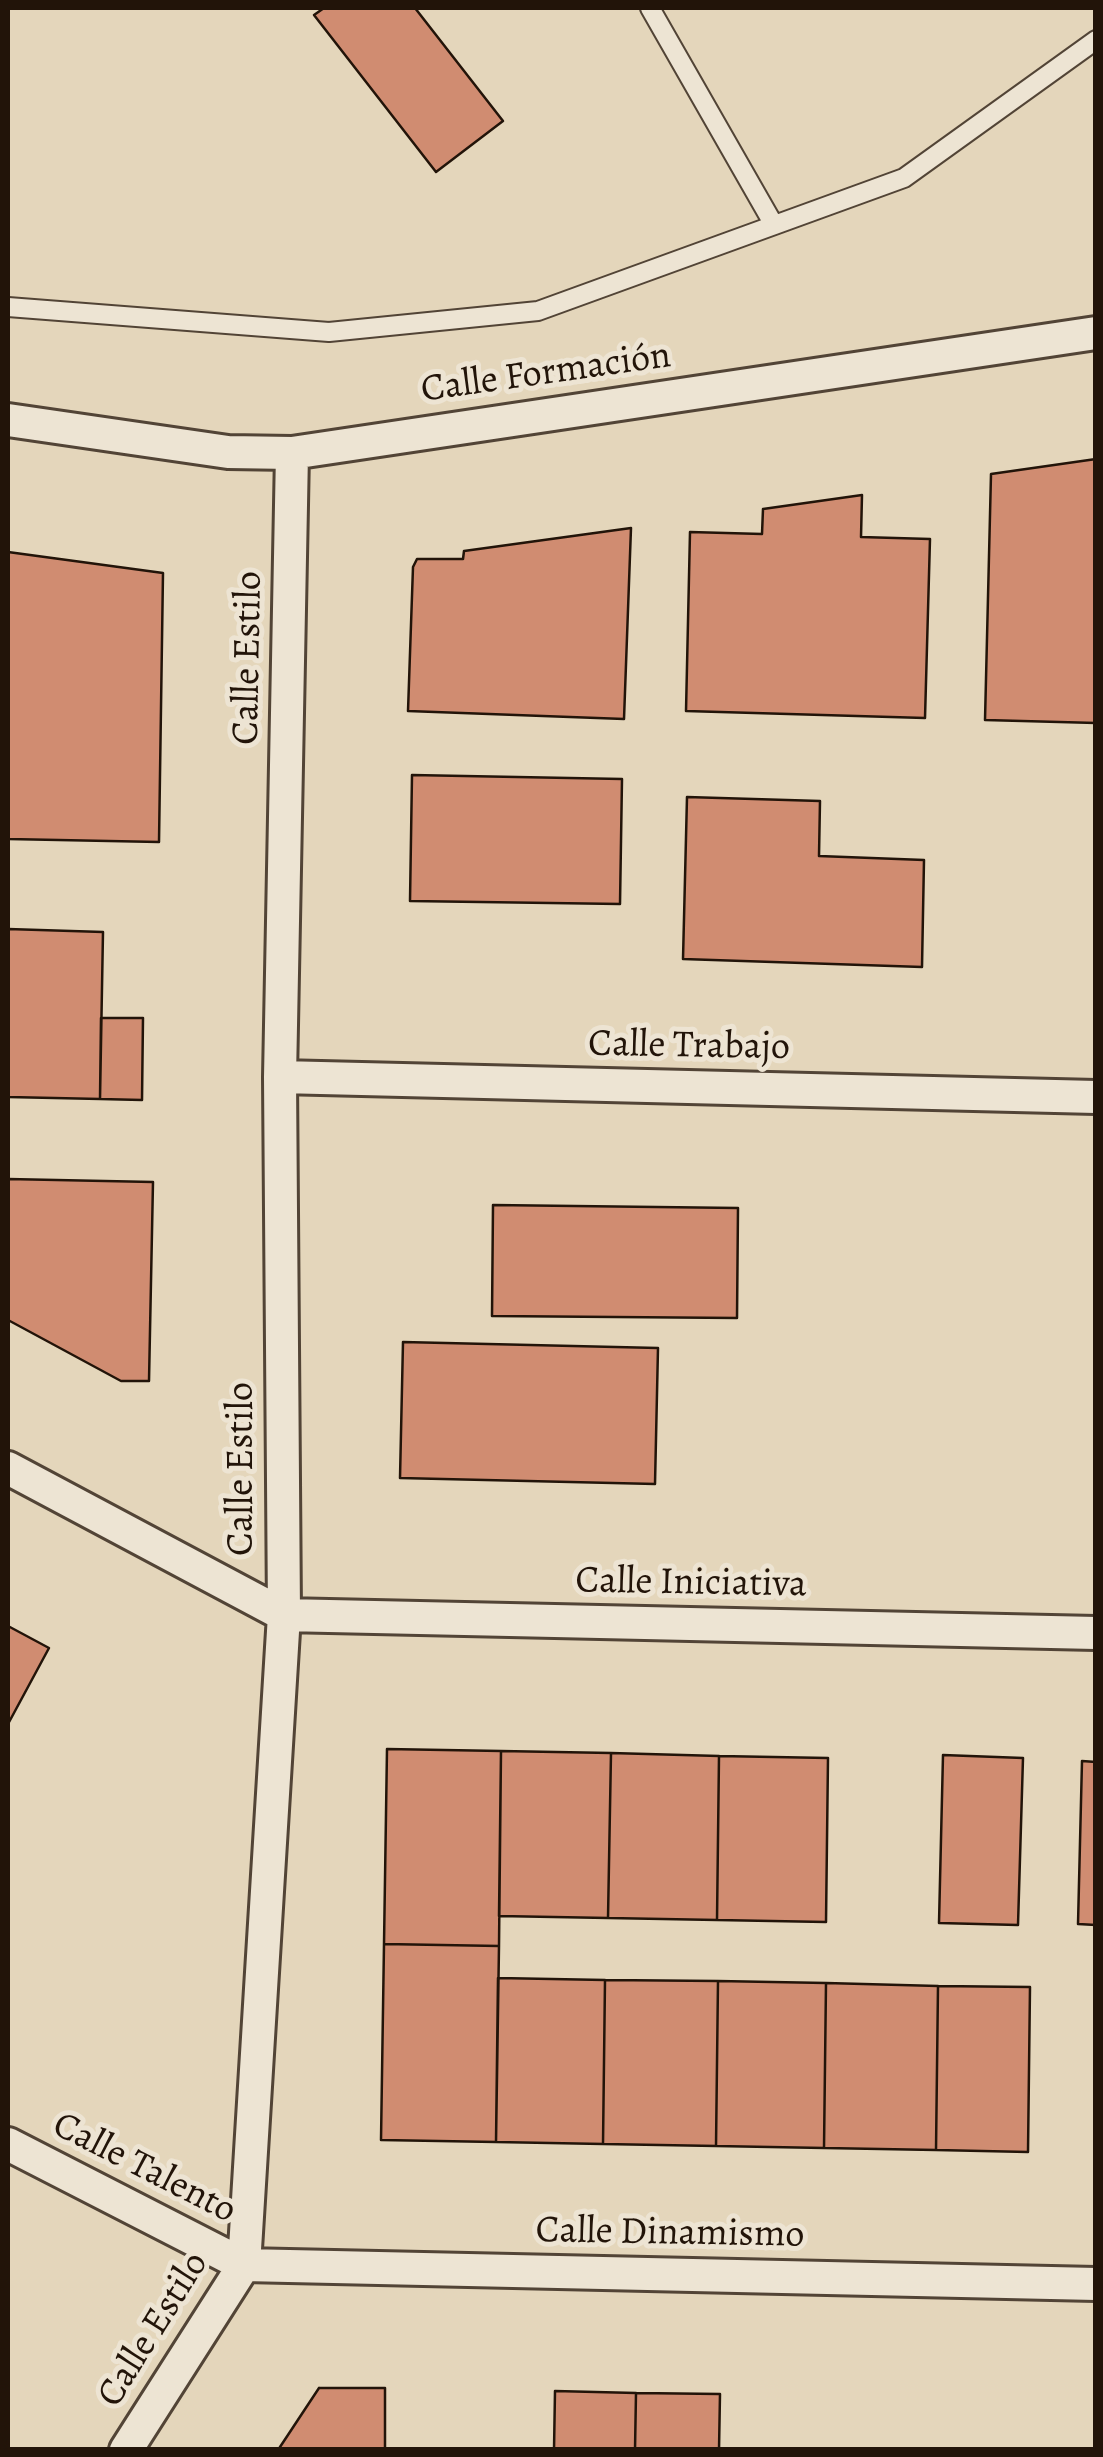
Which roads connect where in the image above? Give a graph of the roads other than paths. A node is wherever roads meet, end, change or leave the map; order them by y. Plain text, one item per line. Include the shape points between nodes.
1 (650, 8) edge
2 (1096, 40) edge
3 (774, 226) junction
4 (8, 307) edge
5 (1096, 333) edge
6 (8, 420) edge
7 (292, 453) junction
8 (280, 1077) junction
9 (1096, 1097) edge
10 (8, 1468) edge
11 (284, 1615) junction
12 (1096, 1632) edge
13 (8, 2144) edge
14 (244, 2265) junction
15 (1096, 2284) edge
16 (126, 2450) edge

1 - 3 lane
2 - 3 lane via 904,178
3 - 4 lane via 538,310 328,332
5 - 7 street, Calle Formación
6 - 7 street, Calle Formación via 228,452
7 - 8 street, Calle Estilo
8 - 9 street, Calle Trabajo
8 - 11 street, Calle Estilo
10 - 11 street
11 - 12 street, Calle Iniciativa
11 - 14 street, Calle Estilo
13 - 14 street, Calle Talento
14 - 15 street, Calle Dinamismo
14 - 16 street, Calle Estilo

